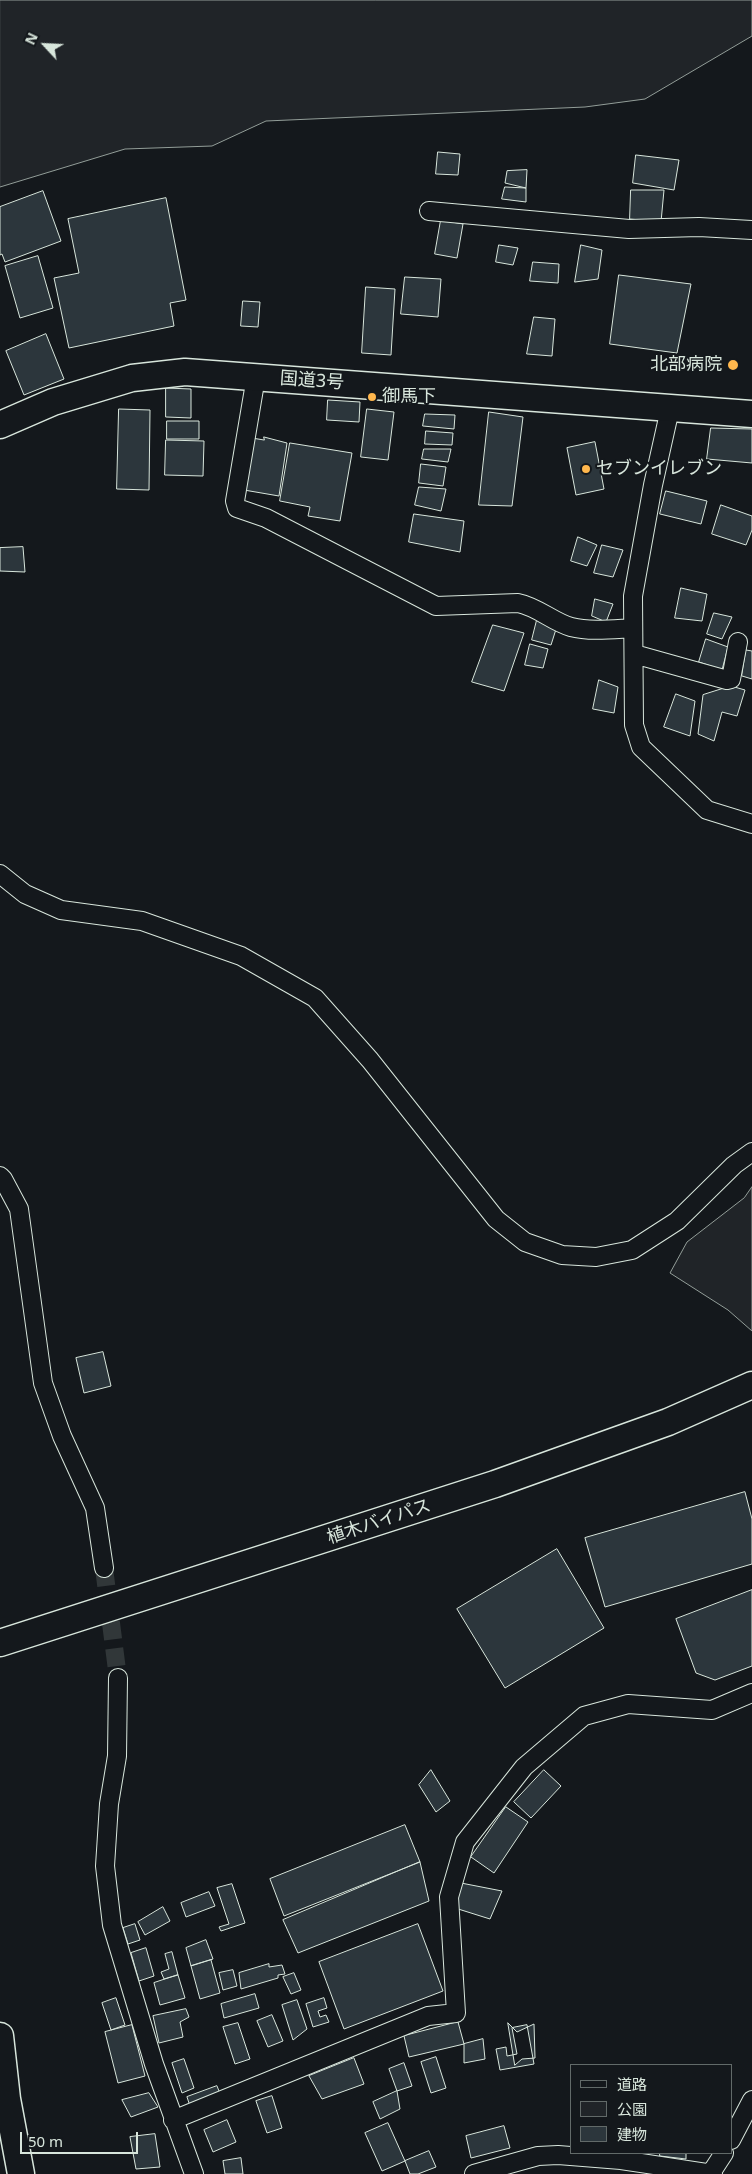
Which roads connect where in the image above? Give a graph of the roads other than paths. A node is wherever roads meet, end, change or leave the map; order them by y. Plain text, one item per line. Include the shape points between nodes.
1 (429, 211) dead end
2 (752, 230) edge
3 (256, 377) junction
4 (670, 409) junction
5 (752, 414) edge
6 (0, 426) edge
7 (633, 628) junction
8 (738, 642) dead end
9 (634, 654) junction
10 (752, 824) edge
11 (0, 874) edge
12 (752, 1152) edge
13 (0, 1176) edge
14 (752, 1385) edge
15 (104, 1568) tunnel mouth
16 (0, 1643) edge
17 (118, 1678) tunnel mouth
18 (752, 1693) edge
19 (752, 1705) edge
20 (712, 1710) junction
21 (0, 2036) edge
22 (752, 2100) edge
23 (173, 2120) junction
24 (732, 2138) edge
25 (723, 2154) edge
26 (21, 2174) edge
27 (194, 2174) edge
28 (474, 2174) edge
29 (712, 2174) edge

1 - 2 street via 629,229 699,227
3 - 4 highway, 国道3号
3 - 6 highway, 国道3号 via 186,372 132,378 54,402
3 - 7 street via 235,501 237,508 266,518 436,606 518,603 571,627
4 - 5 highway, 国道3号
4 - 7 street via 633,596
7 - 9 street
8 - 9 street via 731,679 727,680
9 - 10 street via 634,725 641,747 707,810
11 - 12 street via 25,894 61,910 142,921 240,956 315,998 370,1060 496,1219 525,1242 562,1255 596,1257 632,1250 677,1221 734,1165
13 - 15 street via 19,1209 43,1383 94,1508
14 - 16 highway, 植木バイパス via 668,1422 495,1484
17 - 23 street via 117,1756 109,1804 105,1866 112,1926
18 - 20 street
19 - 20 street
20 - 23 street via 628,1704 584,1716 524,1767 465,1842 449,1897 456,2013 428,2016
21 - 26 highway via 7,2099
22 - 24 street
23 - 27 street
25 - 29 street
28 - 29 street via 538,2156 558,2155 621,2160

